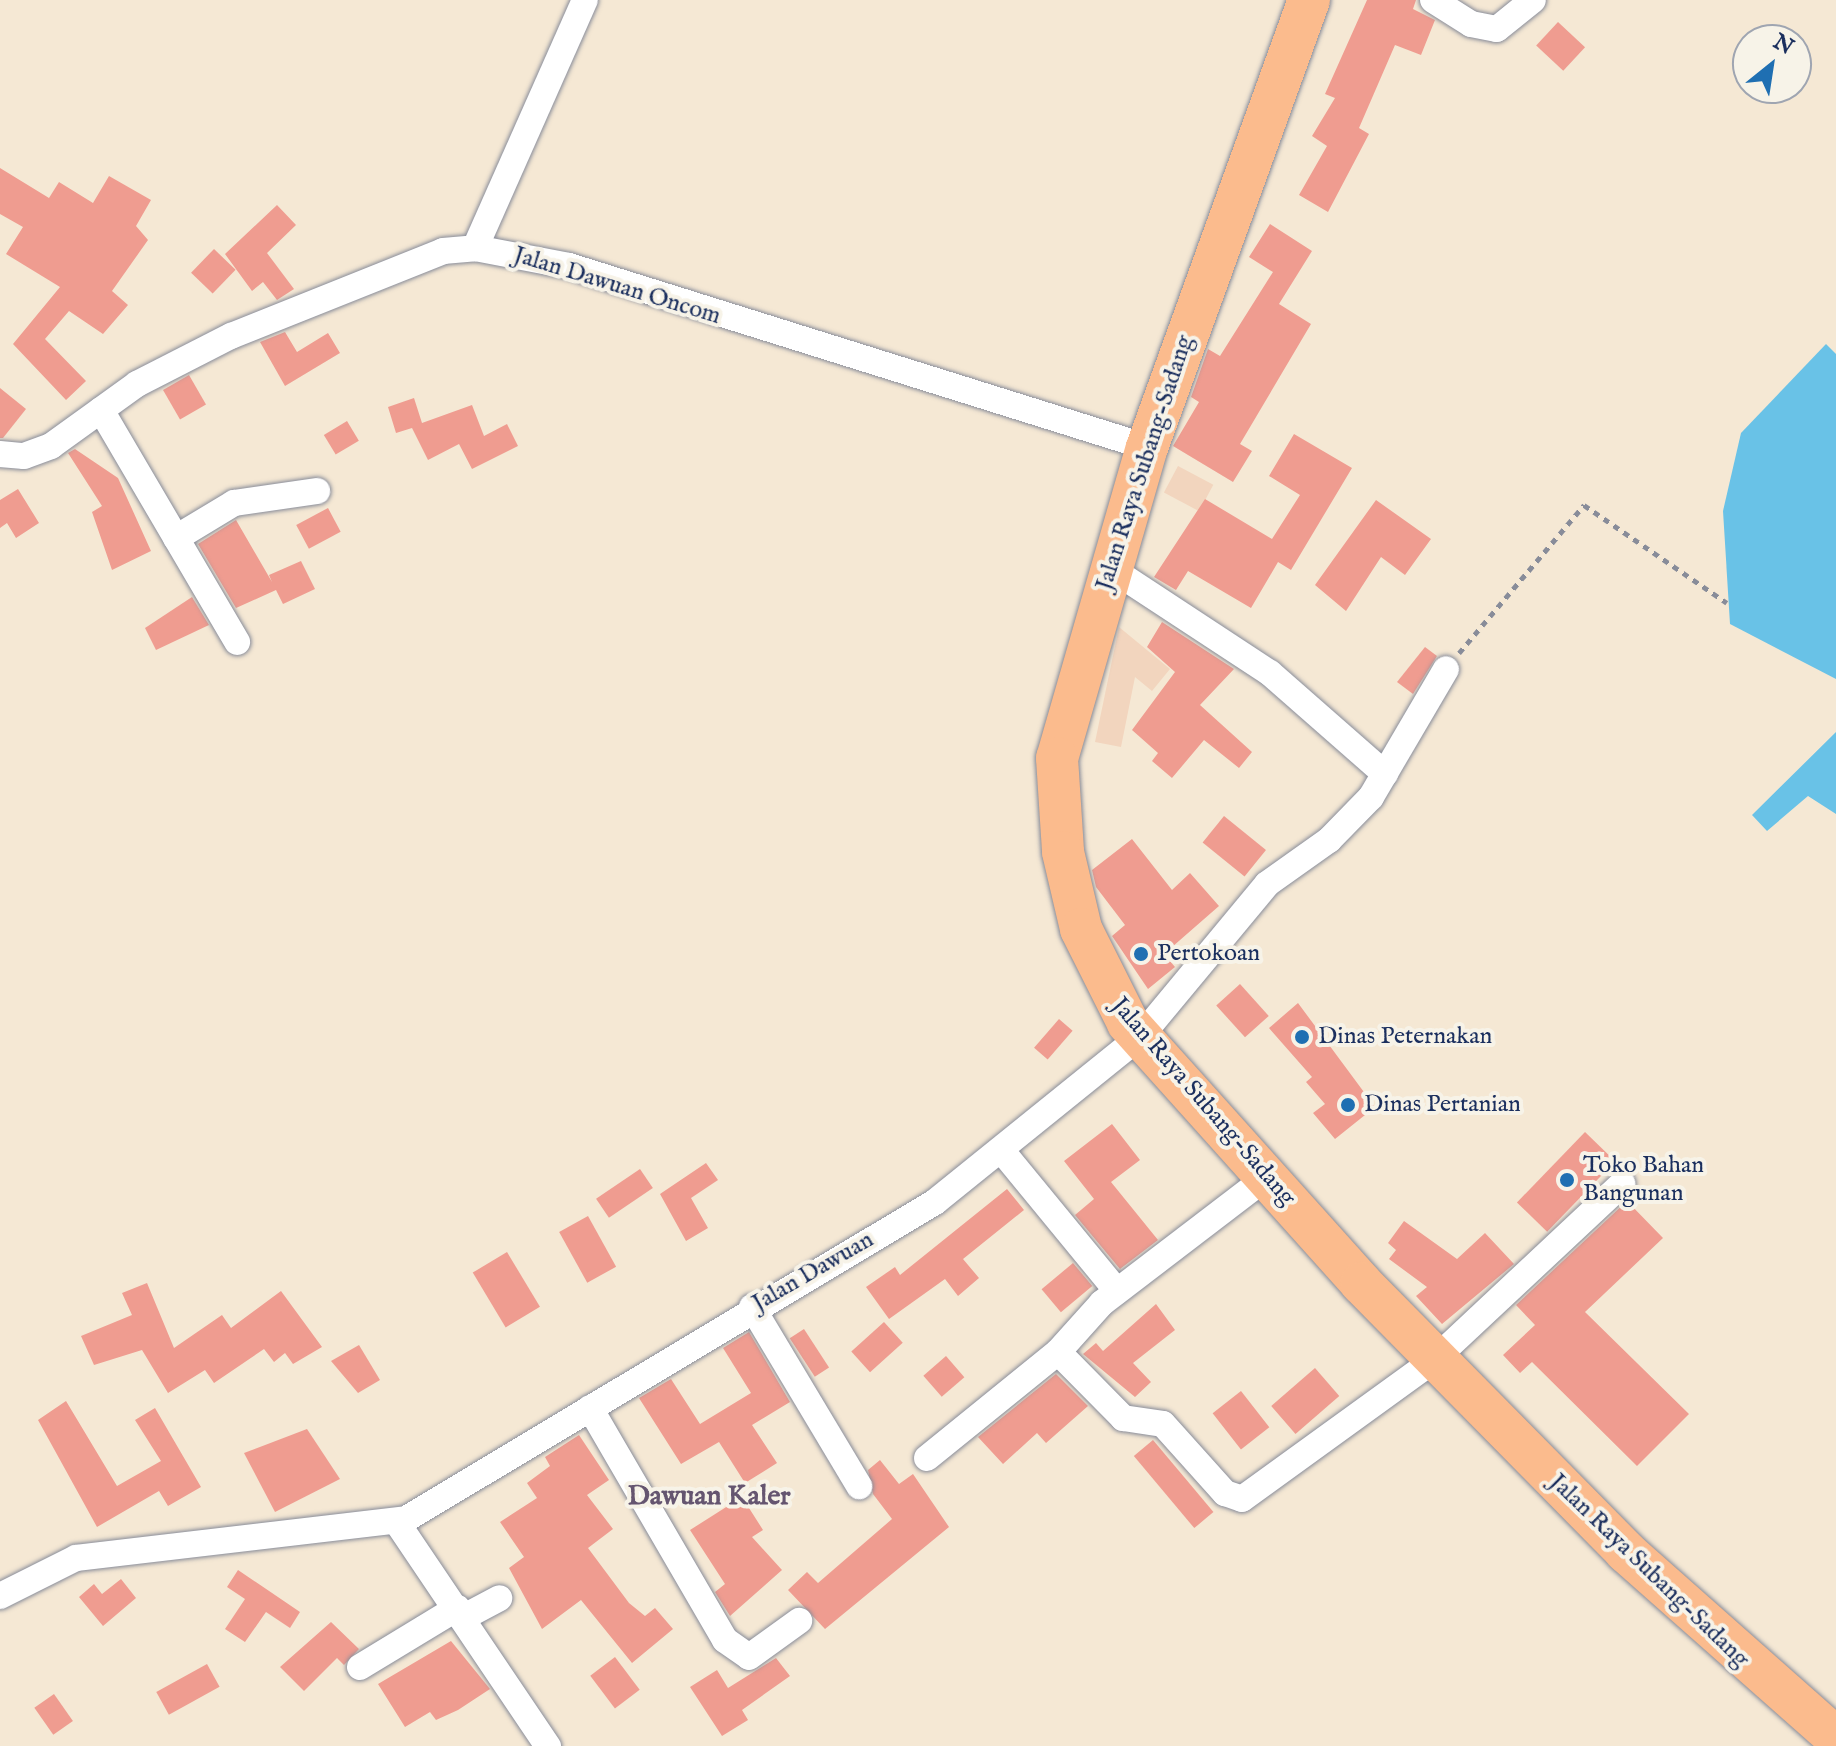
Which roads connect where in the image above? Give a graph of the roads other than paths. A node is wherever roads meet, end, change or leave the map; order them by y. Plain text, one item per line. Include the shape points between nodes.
1 (585, 0) edge
2 (1309, 0) edge
3 (1433, 0) edge
4 (1533, 0) edge
5 (475, 248) junction
6 (101, 410) junction
7 (1147, 447) junction
8 (0, 454) edge
9 (317, 491) dead end
10 (176, 538) junction
11 (1110, 568) junction
12 (237, 642) dead end
13 (1446, 669) road end
14 (1385, 774) junction
15 (1141, 1036) junction
16 (1002, 1151) junction
17 (1268, 1176) junction
18 (1622, 1184) dead end
19 (1117, 1291) junction
20 (752, 1307) junction
21 (1058, 1352) junction
22 (1434, 1360) junction
23 (590, 1408) junction
24 (927, 1458) dead end
25 (859, 1486) dead end
26 (401, 1520) junction
27 (0, 1596) edge
28 (499, 1598) dead end
29 (461, 1612) junction
30 (799, 1621) dead end
31 (360, 1667) dead end
32 (1836, 1738) edge
33 (548, 1746) edge

1 - 5 street
2 - 7 main road, Jalan Raya Subang-Sadang
3 - 4 street via 1471,24 1497,29
5 - 6 street, Jalan Dawuan Oncom via 443,251 231,336
5 - 7 street, Jalan Dawuan Oncom via 569,266
6 - 8 street, Jalan Dawuan Oncom via 51,446 24,456
6 - 10 street
7 - 11 main road, Jalan Raya Subang-Sadang
9 - 10 street via 234,503
10 - 12 street
11 - 14 street via 1270,673
11 - 15 main road, Jalan Raya Subang-Sadang via 1057,758 1063,852 1099,977
13 - 14 street, Jalan Dawuan
14 - 15 street, Jalan Dawuan via 1329,840 1267,884
15 - 16 street, Jalan Dawuan
15 - 17 main road, Jalan Raya Subang-Sadang
16 - 19 street
16 - 20 street, Jalan Dawuan via 935,1202
17 - 19 street
17 - 22 main road, Jalan Raya Subang-Sadang
18 - 22 street
19 - 21 street
20 - 23 street, Jalan Dawuan
20 - 25 street
21 - 22 street via 1123,1418 1163,1424 1225,1493 1242,1499
21 - 24 street
22 - 32 main road, Jalan Raya Subang-Sadang via 1626,1552
23 - 26 street, Jalan Dawuan
23 - 30 street via 725,1640 749,1657
26 - 27 street via 76,1558
26 - 29 street
28 - 29 street
29 - 31 street
29 - 33 street

